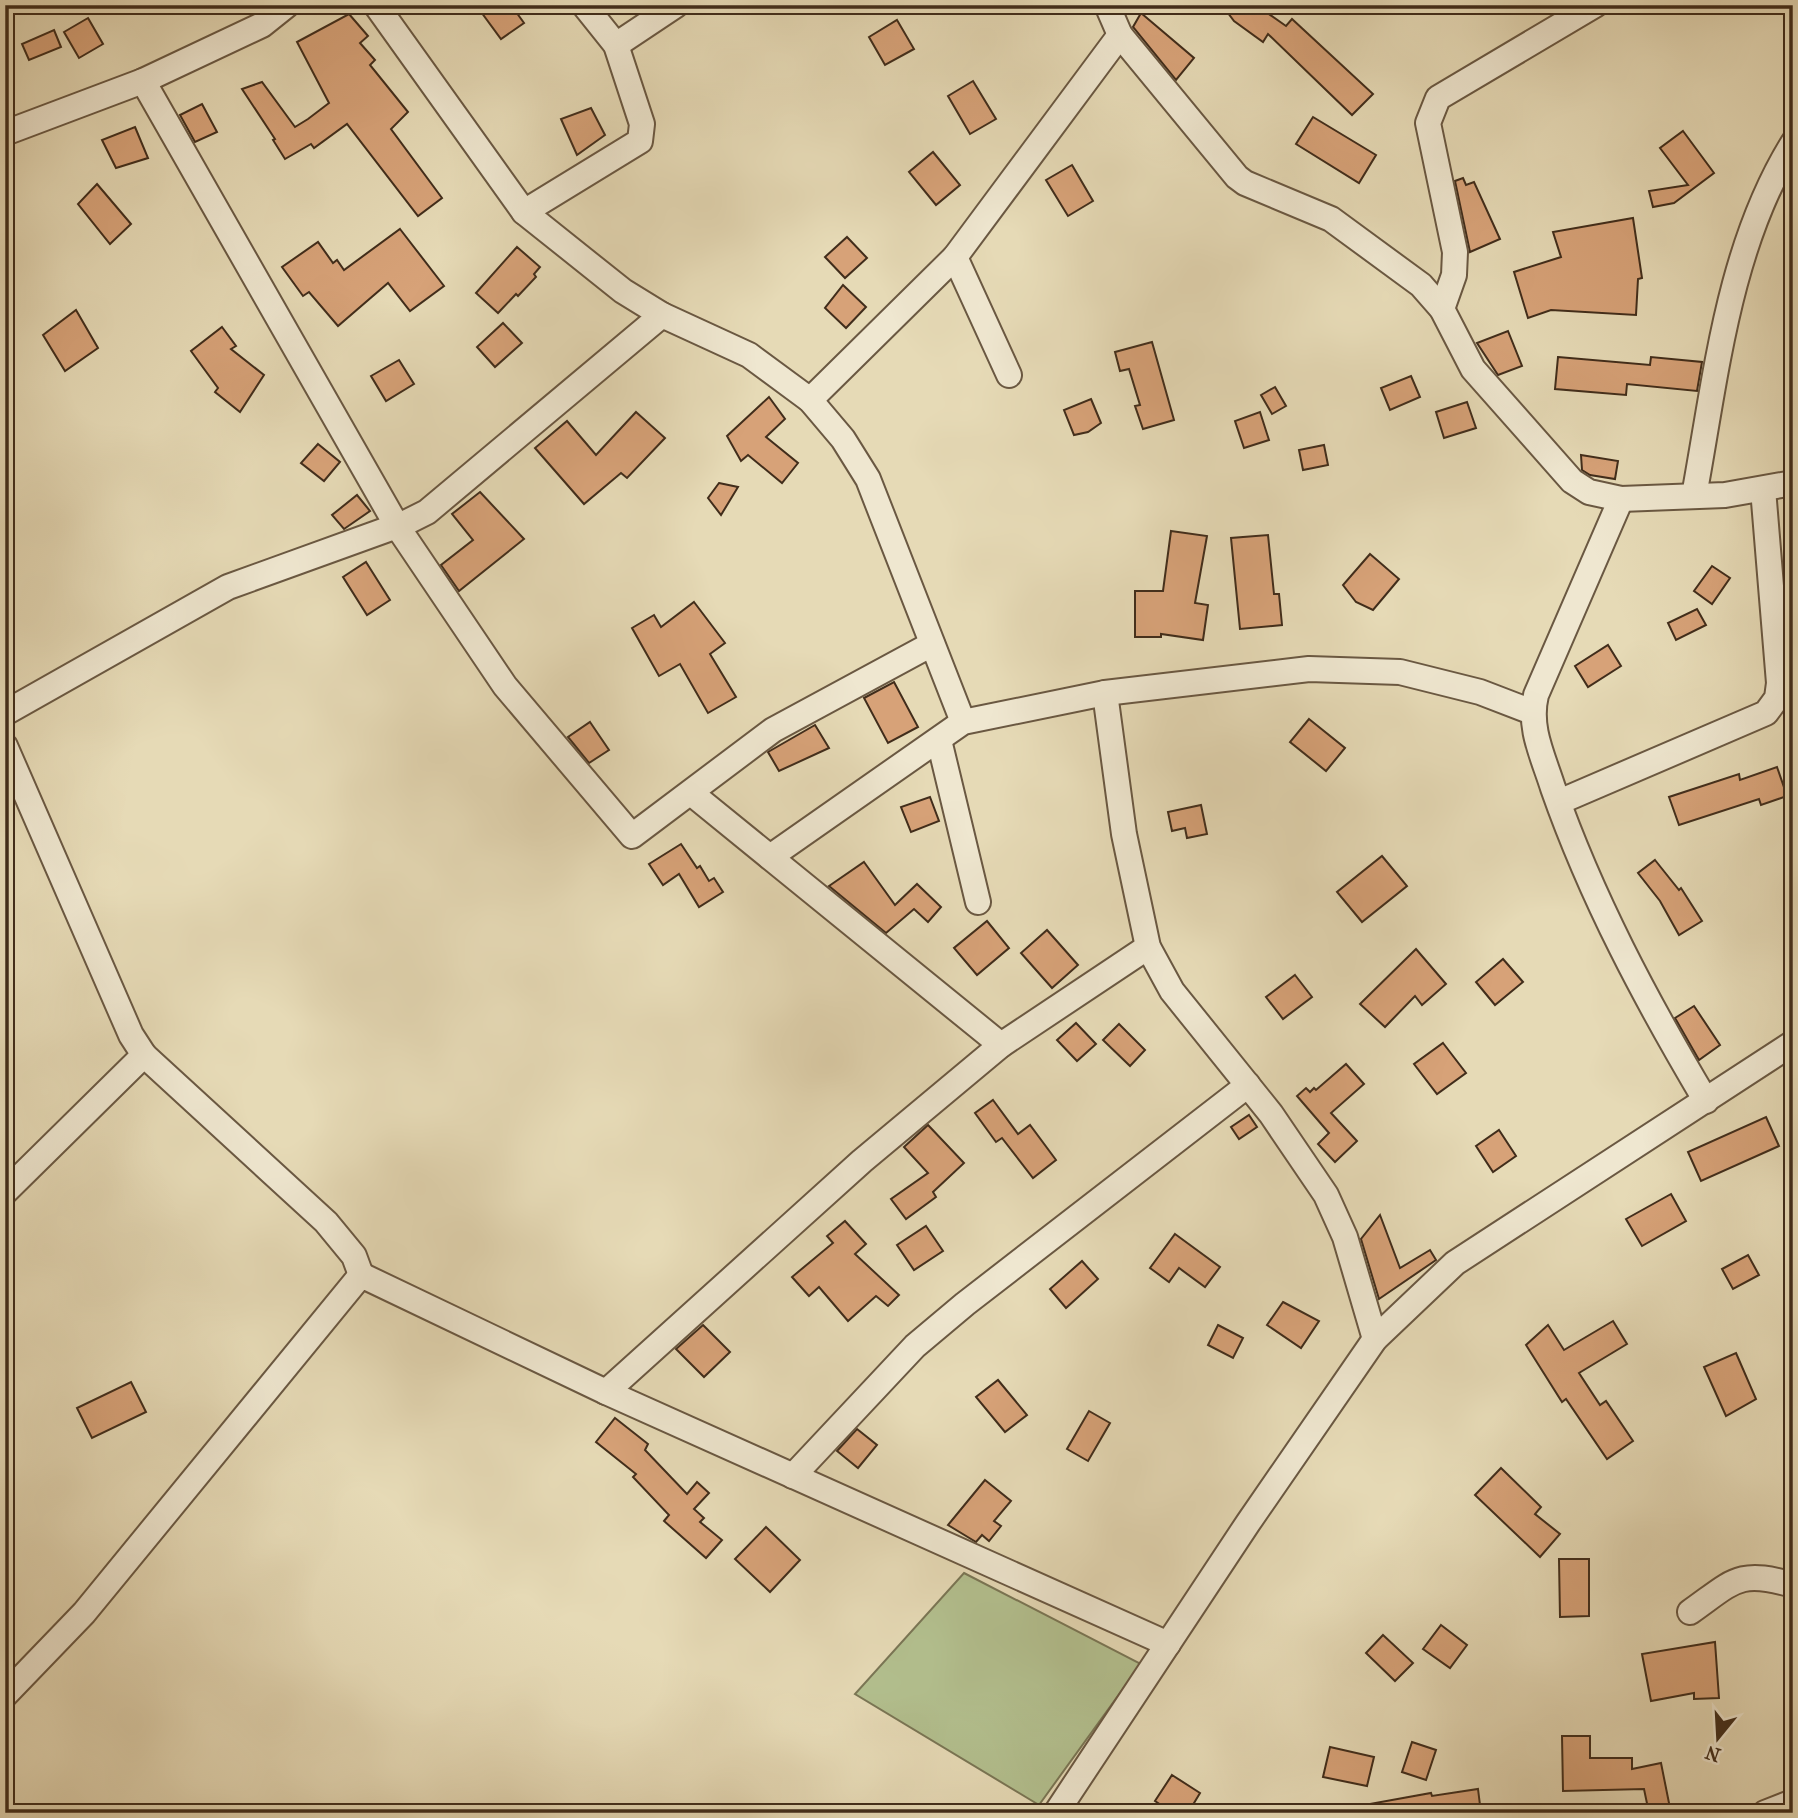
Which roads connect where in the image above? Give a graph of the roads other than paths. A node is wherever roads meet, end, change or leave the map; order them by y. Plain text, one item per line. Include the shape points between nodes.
1 (287, 5) edge
2 (376, 5) edge
3 (584, 5) edge
4 (676, 5) edge
5 (1107, 5) edge
6 (1595, 5) edge
7 (1120, 35) junction
8 (616, 45) junction
9 (143, 81) junction
10 (5, 133) edge
11 (1793, 143) edge
12 (524, 212) junction
13 (955, 257) junction
14 (1442, 309) junction
15 (662, 316) junction
16 (1009, 375) dead end
17 (810, 400) junction
18 (1793, 483) edge
19 (1763, 489) junction
20 (1694, 496) junction
21 (1621, 499) junction
22 (397, 526) junction
23 (932, 643) junction
24 (1105, 692) junction
25 (1532, 712) junction
26 (5, 713) edge
27 (963, 722) junction
28 (939, 740) junction
29 (5, 746) edge
30 (691, 793) junction
31 (1559, 802) junction
32 (769, 857) junction
33 (978, 902) dead end
34 (1148, 947) junction
35 (1793, 1043) edge
36 (1001, 1045) junction
37 (144, 1055) junction
38 (1248, 1086) junction
39 (1706, 1101) junction
40 (5, 1192) edge
41 (361, 1275) junction
42 (1374, 1339) junction
43 (606, 1392) junction
44 (793, 1476) junction
45 (1793, 1585) edge
46 (1690, 1612) dead end
47 (1168, 1644) junction
48 (5, 1695) edge
49 (1793, 1802) edge
50 (1056, 1813) edge
51 (1765, 1813) edge

1 - 9 street via 262,25
2 - 12 street
3 - 8 street
4 - 8 street
5 - 7 street
6 - 14 street via 1472,75 1433,104 1428,123 1455,252 1454,275
7 - 13 street
7 - 14 street via 1237,177 1331,219 1421,285
8 - 12 street via 642,124 640,141
9 - 10 street
9 - 22 street
11 - 20 street via 1754,219 1739,270
12 - 15 street via 592,269
13 - 16 street
13 - 17 street
14 - 21 street via 1469,365 1572,481 1597,495
15 - 17 street via 749,355
15 - 22 street via 446,498
17 - 23 street via 843,439 868,479
18 - 19 street
19 - 20 street
19 - 31 street via 1779,683 1772,708
20 - 21 street
21 - 25 street
22 - 26 street via 228,587
22 - 30 street via 505,686 632,836
23 - 27 street
23 - 30 street via 773,730
24 - 25 street via 1309,669 1400,672 1480,692
24 - 27 street
24 - 34 street via 1124,834
25 - 31 street via 1532,727
27 - 28 street
28 - 32 street
28 - 33 street
29 - 37 street via 131,1035
30 - 32 street
31 - 39 street via 1625,958
32 - 36 street
34 - 36 street
34 - 38 street via 1172,991
35 - 39 street
36 - 43 street via 862,1161
37 - 40 street
37 - 41 street via 326,1222 354,1256
38 - 42 street via 1326,1195 1345,1237
38 - 44 street via 915,1346
39 - 42 street via 1455,1263
41 - 43 street
41 - 48 street via 116,1576
42 - 47 street
43 - 44 street
44 - 47 street
45 - 46 street via 1749,1576
47 - 50 street
49 - 51 street

